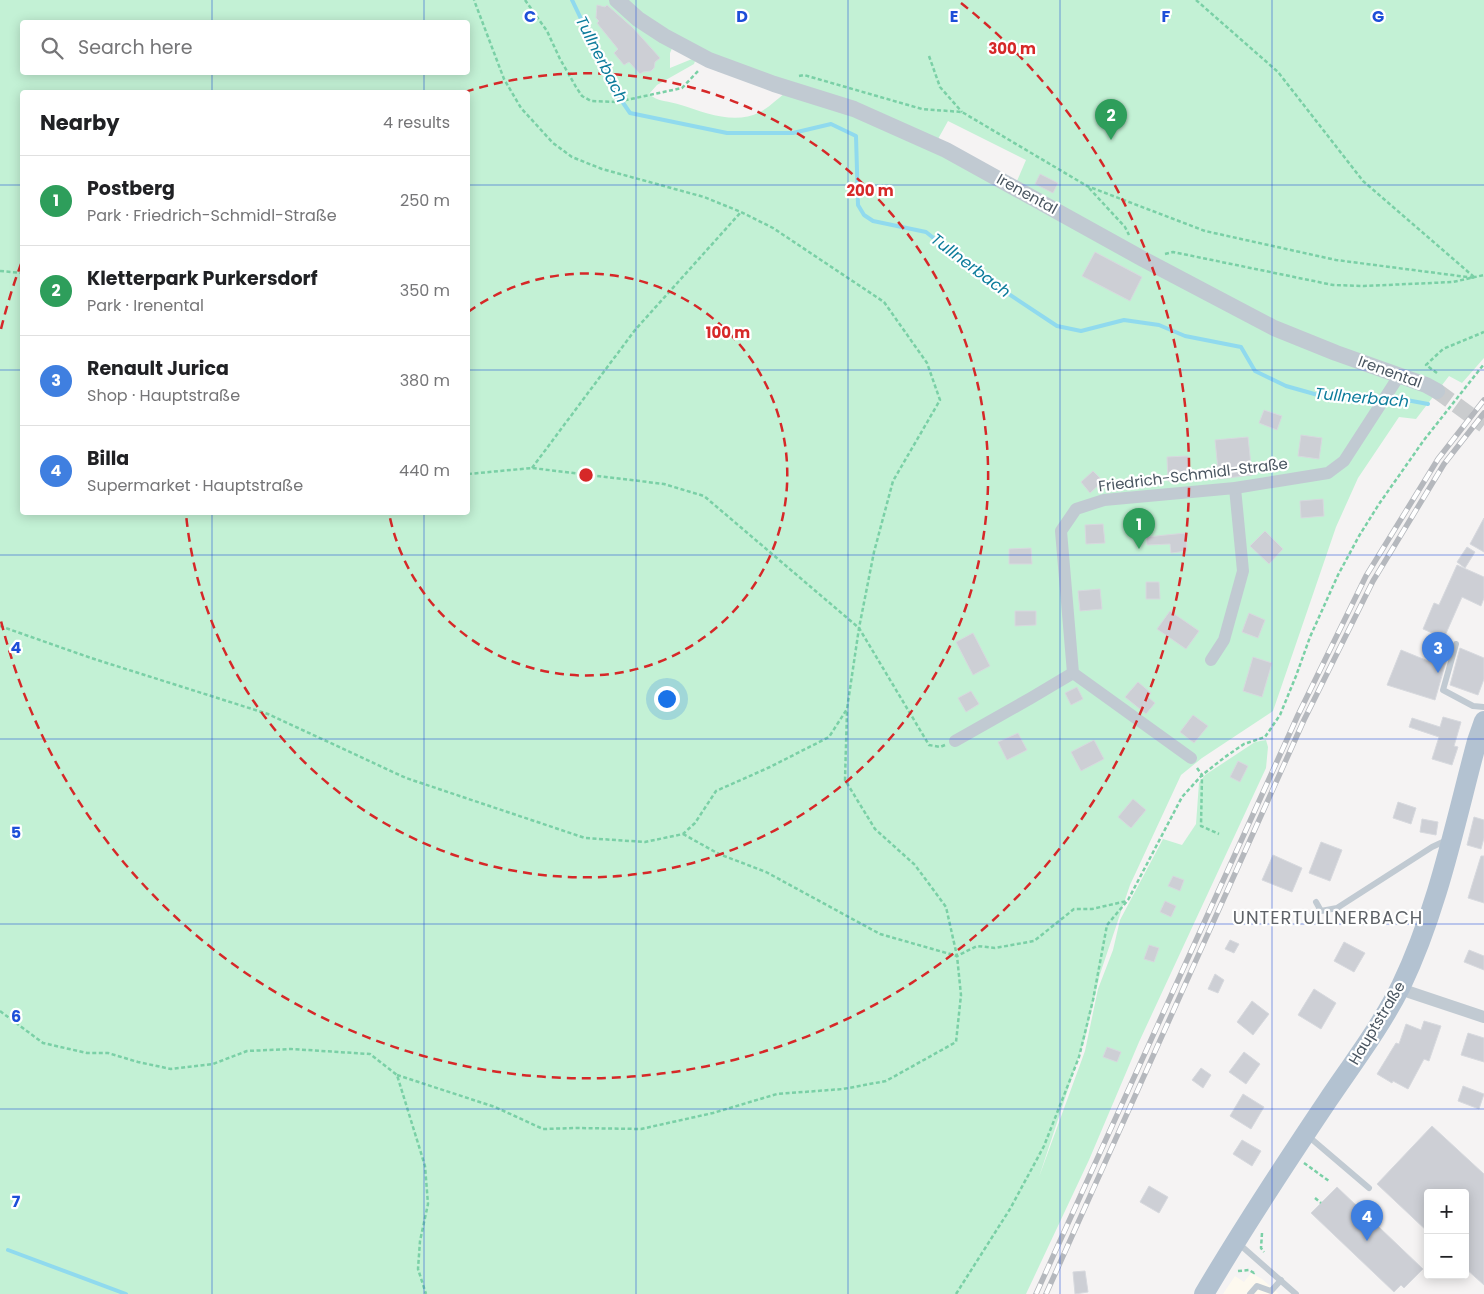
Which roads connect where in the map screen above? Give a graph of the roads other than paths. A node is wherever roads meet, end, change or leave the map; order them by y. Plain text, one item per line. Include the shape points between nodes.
1 (617, 0) edge
2 (1396, 380) junction
3 (1437, 391) tunnel mouth
4 (1235, 488) junction
5 (1456, 644) dead end
6 (1211, 660) dead end
7 (1073, 672) junction
8 (1484, 707) edge
9 (1484, 721) edge
10 (955, 740) road end
11 (1480, 742) edge
12 (1191, 758) road end
13 (1451, 838) junction
14 (1316, 902) dead end
15 (1400, 987) junction
16 (1484, 1016) edge
17 (1306, 1134) junction
18 (1369, 1188) dead end
19 (1236, 1240) junction
20 (1281, 1280) junction
21 (1204, 1294) edge
22 (1250, 1294) edge
23 (1296, 1294) edge

1 - 2 street, Irenental via 664,36 709,60 854,109 946,150 1274,328
2 - 3 street, Irenental via 1426,385
2 - 4 street, Friedrich-Schmidl-Straße via 1344,461 1328,473
4 - 6 street via 1243,571 1224,640
4 - 7 street, Friedrich-Schmidl-Straße via 1104,500 1076,509 1061,531
5 - 8 lane via 1444,690 1472,706
7 - 10 street
7 - 12 street
9 - 11 main road, Hauptstraße
11 - 13 main road, Hauptstraße
13 - 14 lane via 1337,908 1321,911
13 - 15 main road, Hauptstraße via 1436,895
15 - 16 street
15 - 17 main road, Hauptstraße
17 - 18 lane
17 - 19 main road, Hauptstraße
19 - 20 lane
19 - 21 main road, Hauptstraße
20 - 22 lane via 1271,1291 1257,1286
20 - 23 lane

